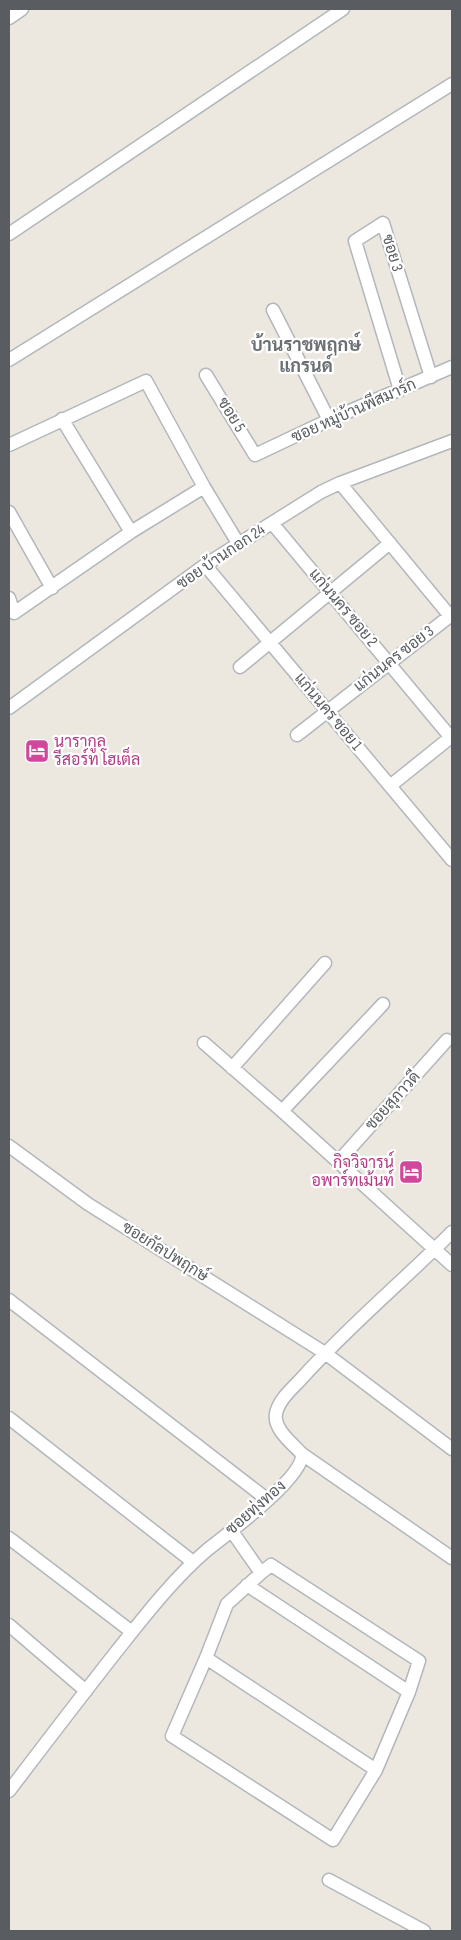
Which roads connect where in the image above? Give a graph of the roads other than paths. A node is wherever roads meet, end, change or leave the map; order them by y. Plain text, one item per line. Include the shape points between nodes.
1 (22, 9) edge
2 (342, 9) edge
3 (9, 18) edge
4 (452, 84) edge
5 (9, 234) edge
6 (273, 310) dead end
7 (9, 360) edge
8 (452, 367) edge
9 (206, 375) dead end
10 (431, 377) junction
11 (400, 390) junction
12 (62, 419) junction
13 (329, 420) junction
14 (452, 441) edge
15 (9, 445) edge
16 (255, 455) joint
17 (340, 483) junction
18 (204, 487) junction
19 (9, 512) edge
20 (272, 523) junction
21 (131, 532) junction
22 (238, 543) junction
23 (390, 543) junction
24 (205, 565) junction
25 (52, 588) junction
26 (330, 592) junction
27 (9, 598) edge
28 (270, 643) junction
29 (389, 663) junction
30 (240, 667) dead end
31 (9, 708) edge
32 (328, 712) junction
33 (297, 735) dead end
34 (452, 738) edge
35 (390, 786) junction
36 (451, 855) edge
37 (325, 963) dead end
38 (383, 1004) dead end
39 (447, 1040) dead end
40 (204, 1043) dead end
41 (232, 1068) junction
42 (282, 1111) junction
43 (9, 1146) edge
44 (338, 1162) junction
45 (452, 1232) edge
46 (435, 1249) junction
47 (452, 1266) edge
48 (9, 1300) edge
49 (325, 1353) junction
50 (9, 1418) edge
51 (452, 1449) edge
52 (302, 1454) junction
53 (268, 1500) junction
54 (231, 1530) junction
55 (9, 1538) edge
56 (452, 1558) edge
57 (193, 1562) junction
58 (261, 1573) junction
59 (247, 1585) junction
60 (9, 1625) edge
61 (132, 1632) junction
62 (206, 1658) junction
63 (86, 1691) junction
64 (409, 1692) junction
65 (376, 1770) junction
66 (9, 1790) edge
67 (329, 1880) dead end
68 (424, 1931) edge

1 - 3 street
2 - 5 street
4 - 7 street
6 - 13 street
8 - 10 street, ซอย หมู่บ้านพีสมาร์ก
9 - 16 street, ซอย 5
10 - 11 street, ซอย หมู่บ้านพีสมาร์ก
10 - 11 street, ซอย 3 via 383,223 355,240
11 - 13 street, ซอย หมู่บ้านพีสมาร์ก
12 - 15 street
12 - 18 street via 146,381
12 - 21 street
13 - 16 street, ซอย หมู่บ้านพีสมาร์ก
14 - 17 street, ซอย บ้านกอก 24
17 - 20 street, ซอย บ้านกอก 24
17 - 23 street, แก่นนคร ซอย 3
18 - 21 street
18 - 22 street
19 - 25 street
20 - 22 street, ซอย บ้านกอก 24
20 - 26 street, แก่นนคร ซอย 2
21 - 25 street
22 - 24 street, ซอย บ้านกอก 24
23 - 26 street
23 - 29 street, แก่นนคร ซอย 3 via 450,616
24 - 28 street, แก่นนคร ซอย 1
24 - 31 street, ซอย บ้านกอก 24
25 - 27 street via 14,613
26 - 28 street
26 - 29 street, แก่นนคร ซอย 2
28 - 30 street
28 - 32 street, แก่นนคร ซอย 1
29 - 32 street, แก่นนคร ซอย 3
29 - 34 street, แก่นนคร ซอย 2
32 - 33 street, แก่นนคร ซอย 3
32 - 35 street, แก่นนคร ซอย 1
34 - 35 street
35 - 36 street, แก่นนคร ซอย 1
37 - 41 street
38 - 42 street
39 - 44 street, ซอยสุภาวดี
40 - 41 street
41 - 42 street
42 - 44 street
43 - 49 street, ซอยกัลปพฤกษ์ via 88,1204
44 - 46 street
45 - 46 street
46 - 47 street
46 - 49 street
48 - 53 street
49 - 51 street, ซอยกัลปพฤกษ์
49 - 52 street via 283,1399 276,1414 278,1427
50 - 57 street
52 - 53 street, ซอยทุ่งทอง via 295,1472
52 - 56 street
53 - 54 street, ซอยทุ่งทอง
54 - 57 street, ซอยทุ่งทอง
54 - 58 street
55 - 61 street
57 - 61 street, ซอยทุ่งทอง
58 - 59 street
58 - 64 street via 271,1565 419,1661
59 - 62 street via 227,1604
59 - 64 street
60 - 63 street
61 - 63 street, ซอยทุ่งทอง
62 - 65 street
62 - 65 street via 172,1736 333,1840
63 - 66 street, ซอยทุ่งทอง
64 - 65 street
67 - 68 street

